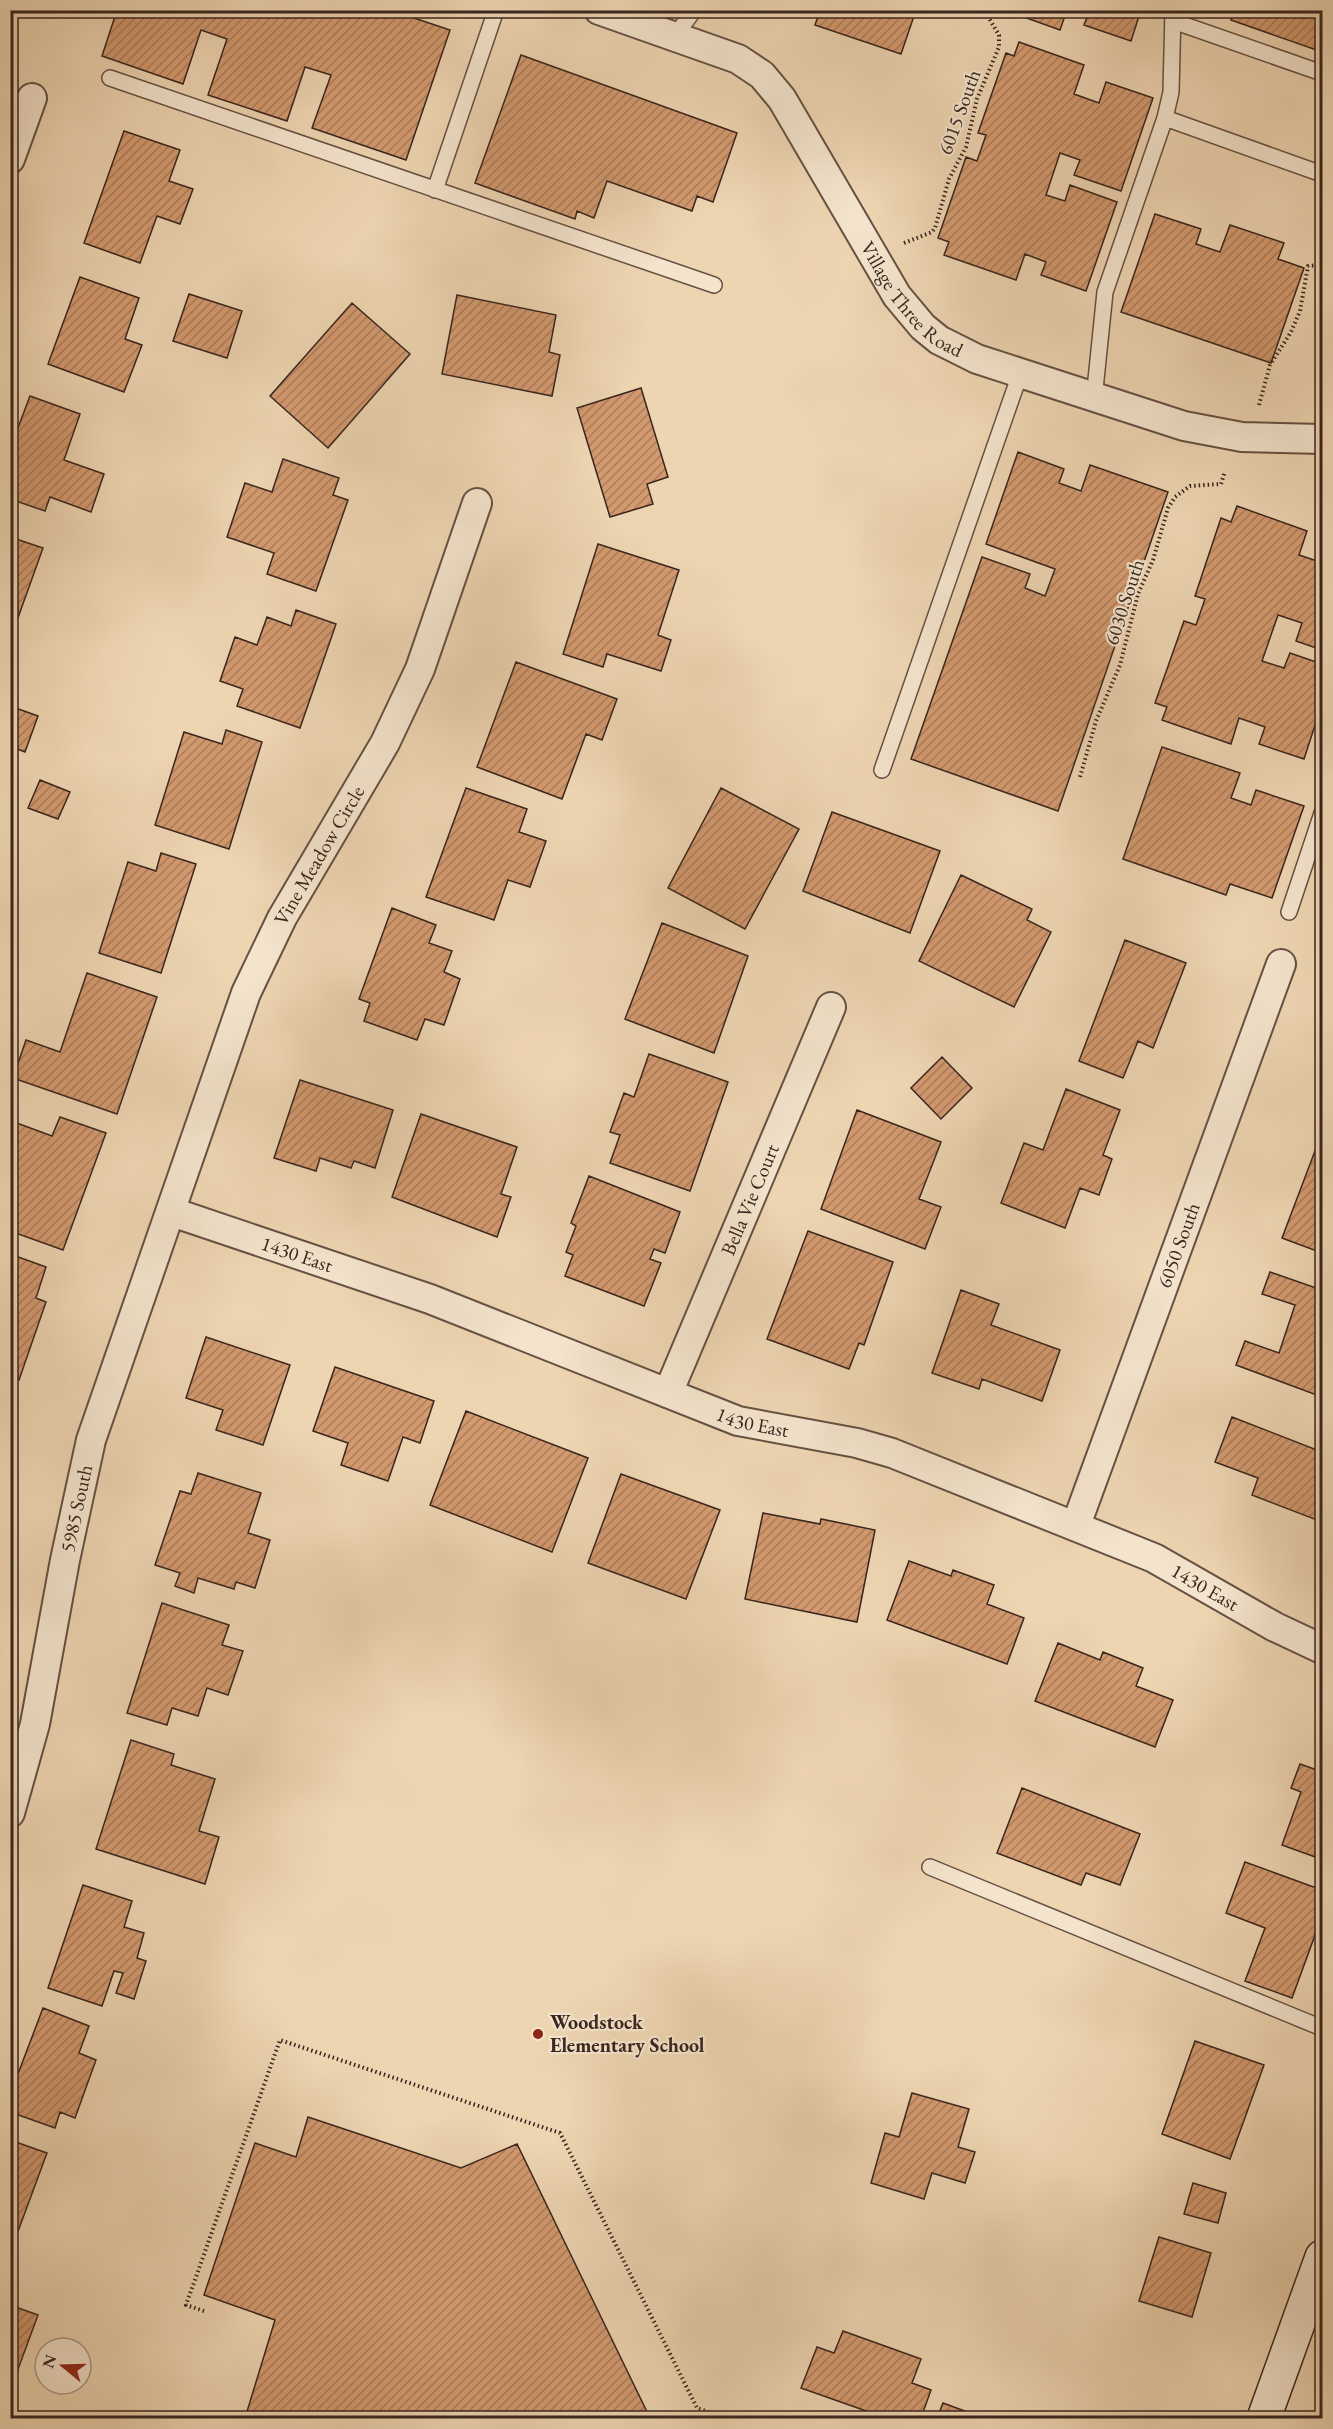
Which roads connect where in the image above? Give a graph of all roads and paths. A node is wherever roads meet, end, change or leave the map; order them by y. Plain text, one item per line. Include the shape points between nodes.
1 (496, 10) edge
2 (599, 10) edge
3 (694, 10) edge
4 (984, 10) edge
5 (1173, 16) edge
6 (675, 36) junction
7 (1323, 73) edge
8 (110, 78) dead end
9 (32, 98) dead end
10 (1165, 118) junction
11 (10, 159) edge
12 (1323, 174) edge
13 (435, 190) junction
14 (905, 242) dead end
15 (1323, 265) edge
16 (714, 285) dead end
17 (1020, 374) junction
18 (1094, 399) junction
19 (1259, 406) dead end
20 (1323, 439) edge
21 (1225, 471) dead end
22 (477, 503) dead end
23 (882, 770) dead end
24 (1080, 777) dead end
25 (1323, 813) edge
26 (1289, 912) dead end
27 (1281, 964) dead end
28 (831, 1007) dead end
29 (172, 1212) junction
30 (668, 1393) junction
31 (1076, 1525) junction
32 (1323, 1649) edge
33 (10, 1813) edge
34 (930, 1867) dead end
35 (1323, 2028) edge
36 (1323, 2256) edge
37 (204, 2311) dead end
38 (726, 2418) edge
39 (1264, 2418) edge

1 - 13 lane
2 - 6 street, Village Three Road
3 - 6 lane
4 - 14 path, 6015 South via 999,35 999,47 977,99 966,147 949,179 935,228
5 - 7 lane
5 - 10 lane via 1171,92
6 - 17 street, Village Three Road via 738,59 773,87 897,296 923,327 957,351
8 - 13 lane
9 - 11 street
10 - 12 lane
10 - 18 lane via 1105,292
13 - 16 lane
15 - 19 path via 1308,266 1300,311 1270,365
17 - 18 street, Village Three Road
17 - 23 lane
18 - 20 street, Village Three Road via 1233,436
21 - 24 path, 6030 South via 1221,484 1190,486 1168,508 1138,594 1120,665 1096,721
22 - 29 street, Vine Meadow Circle via 420,669 386,743 282,918 246,993
25 - 26 lane
27 - 31 street, 6050 South
28 - 30 street, Bella Vie Court
29 - 30 street, 1430 East via 430,1299
29 - 33 street, 5985 South via 91,1440 35,1724
30 - 31 street, 1430 East via 738,1421 892,1453
31 - 32 street, 1430 East via 1154,1558 1275,1627
34 - 35 lane
36 - 39 street
37 - 38 path via 186,2305 280,2040 560,2133 697,2408

